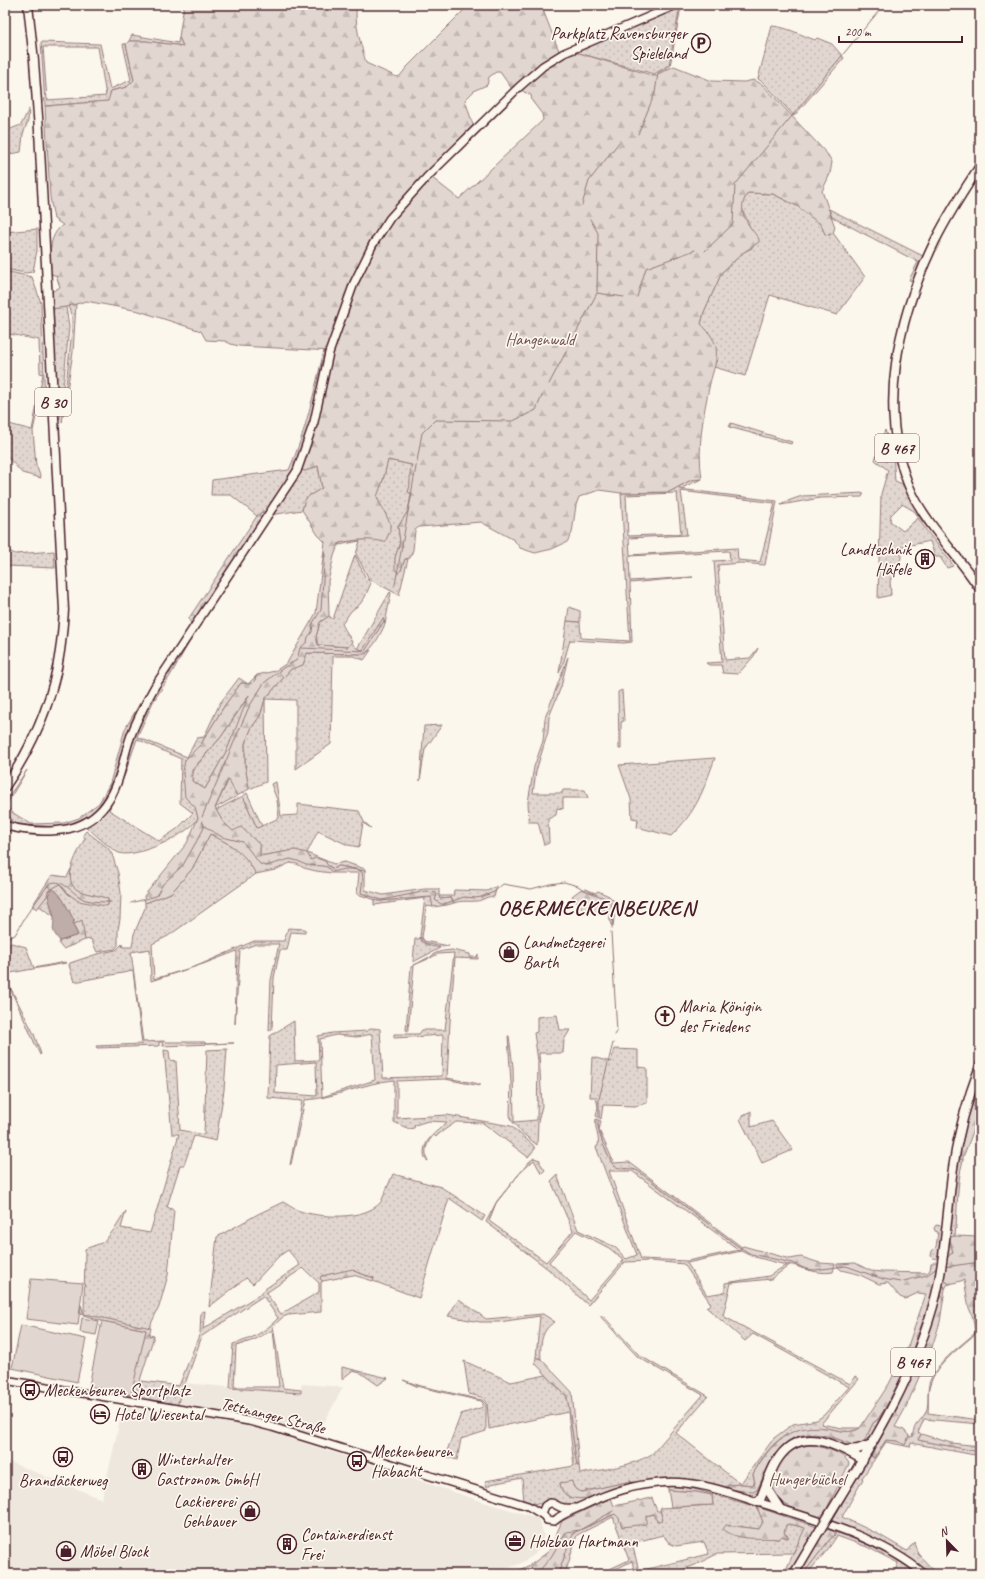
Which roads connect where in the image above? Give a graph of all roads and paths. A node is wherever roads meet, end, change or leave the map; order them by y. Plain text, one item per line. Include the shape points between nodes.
1 (28, 5) edge
2 (676, 5) edge
3 (980, 166) edge
4 (980, 590) edge
5 (5, 787) edge
6 (5, 824) edge
7 (980, 1066) edge
8 (5, 1380) edge
9 (872, 1444) junction
10 (846, 1450) junction
11 (863, 1460) junction
12 (766, 1487) junction
13 (759, 1502) junction
14 (528, 1506) junction
15 (544, 1506) junction
16 (560, 1507) junction
17 (577, 1508) junction
18 (780, 1509) junction
19 (543, 1515) junction
20 (560, 1516) junction
21 (794, 1574) edge
22 (924, 1574) edge

1 - 5 main road, B 30 via 37,105 64,610 60,651 52,690 37,734
2 - 6 street via 564,53 543,66 427,177 390,218 373,244 354,283 329,352 314,422 297,471 155,686 137,718 119,778 106,804 94,817 68,829 43,831
3 - 4 main road, B 467 via 938,235 913,293 901,338 894,386 894,429 902,465 917,501
7 - 9 main road, B 467 via 957,1143 944,1251 932,1310 917,1354
8 - 14 street, Tettnanger Straße via 249,1421
9 - 10 main road
9 - 11 main road, B 467
10 - 11 main road
10 - 12 main road via 819,1440 795,1444 780,1456
11 - 21 main road, B 467, bridge
12 - 13 main road
12 - 18 main road
13 - 17 street via 704,1485 669,1482 618,1491
13 - 18 street
14 - 15 street, Tettnanger Straße
14 - 19 street, Tettnanger Straße
15 - 16 street via 552,1503
15 - 19 street
16 - 17 street
16 - 20 street
17 - 20 street
18 - 22 street via 882,1546
19 - 20 street via 546,1520 552,1521

